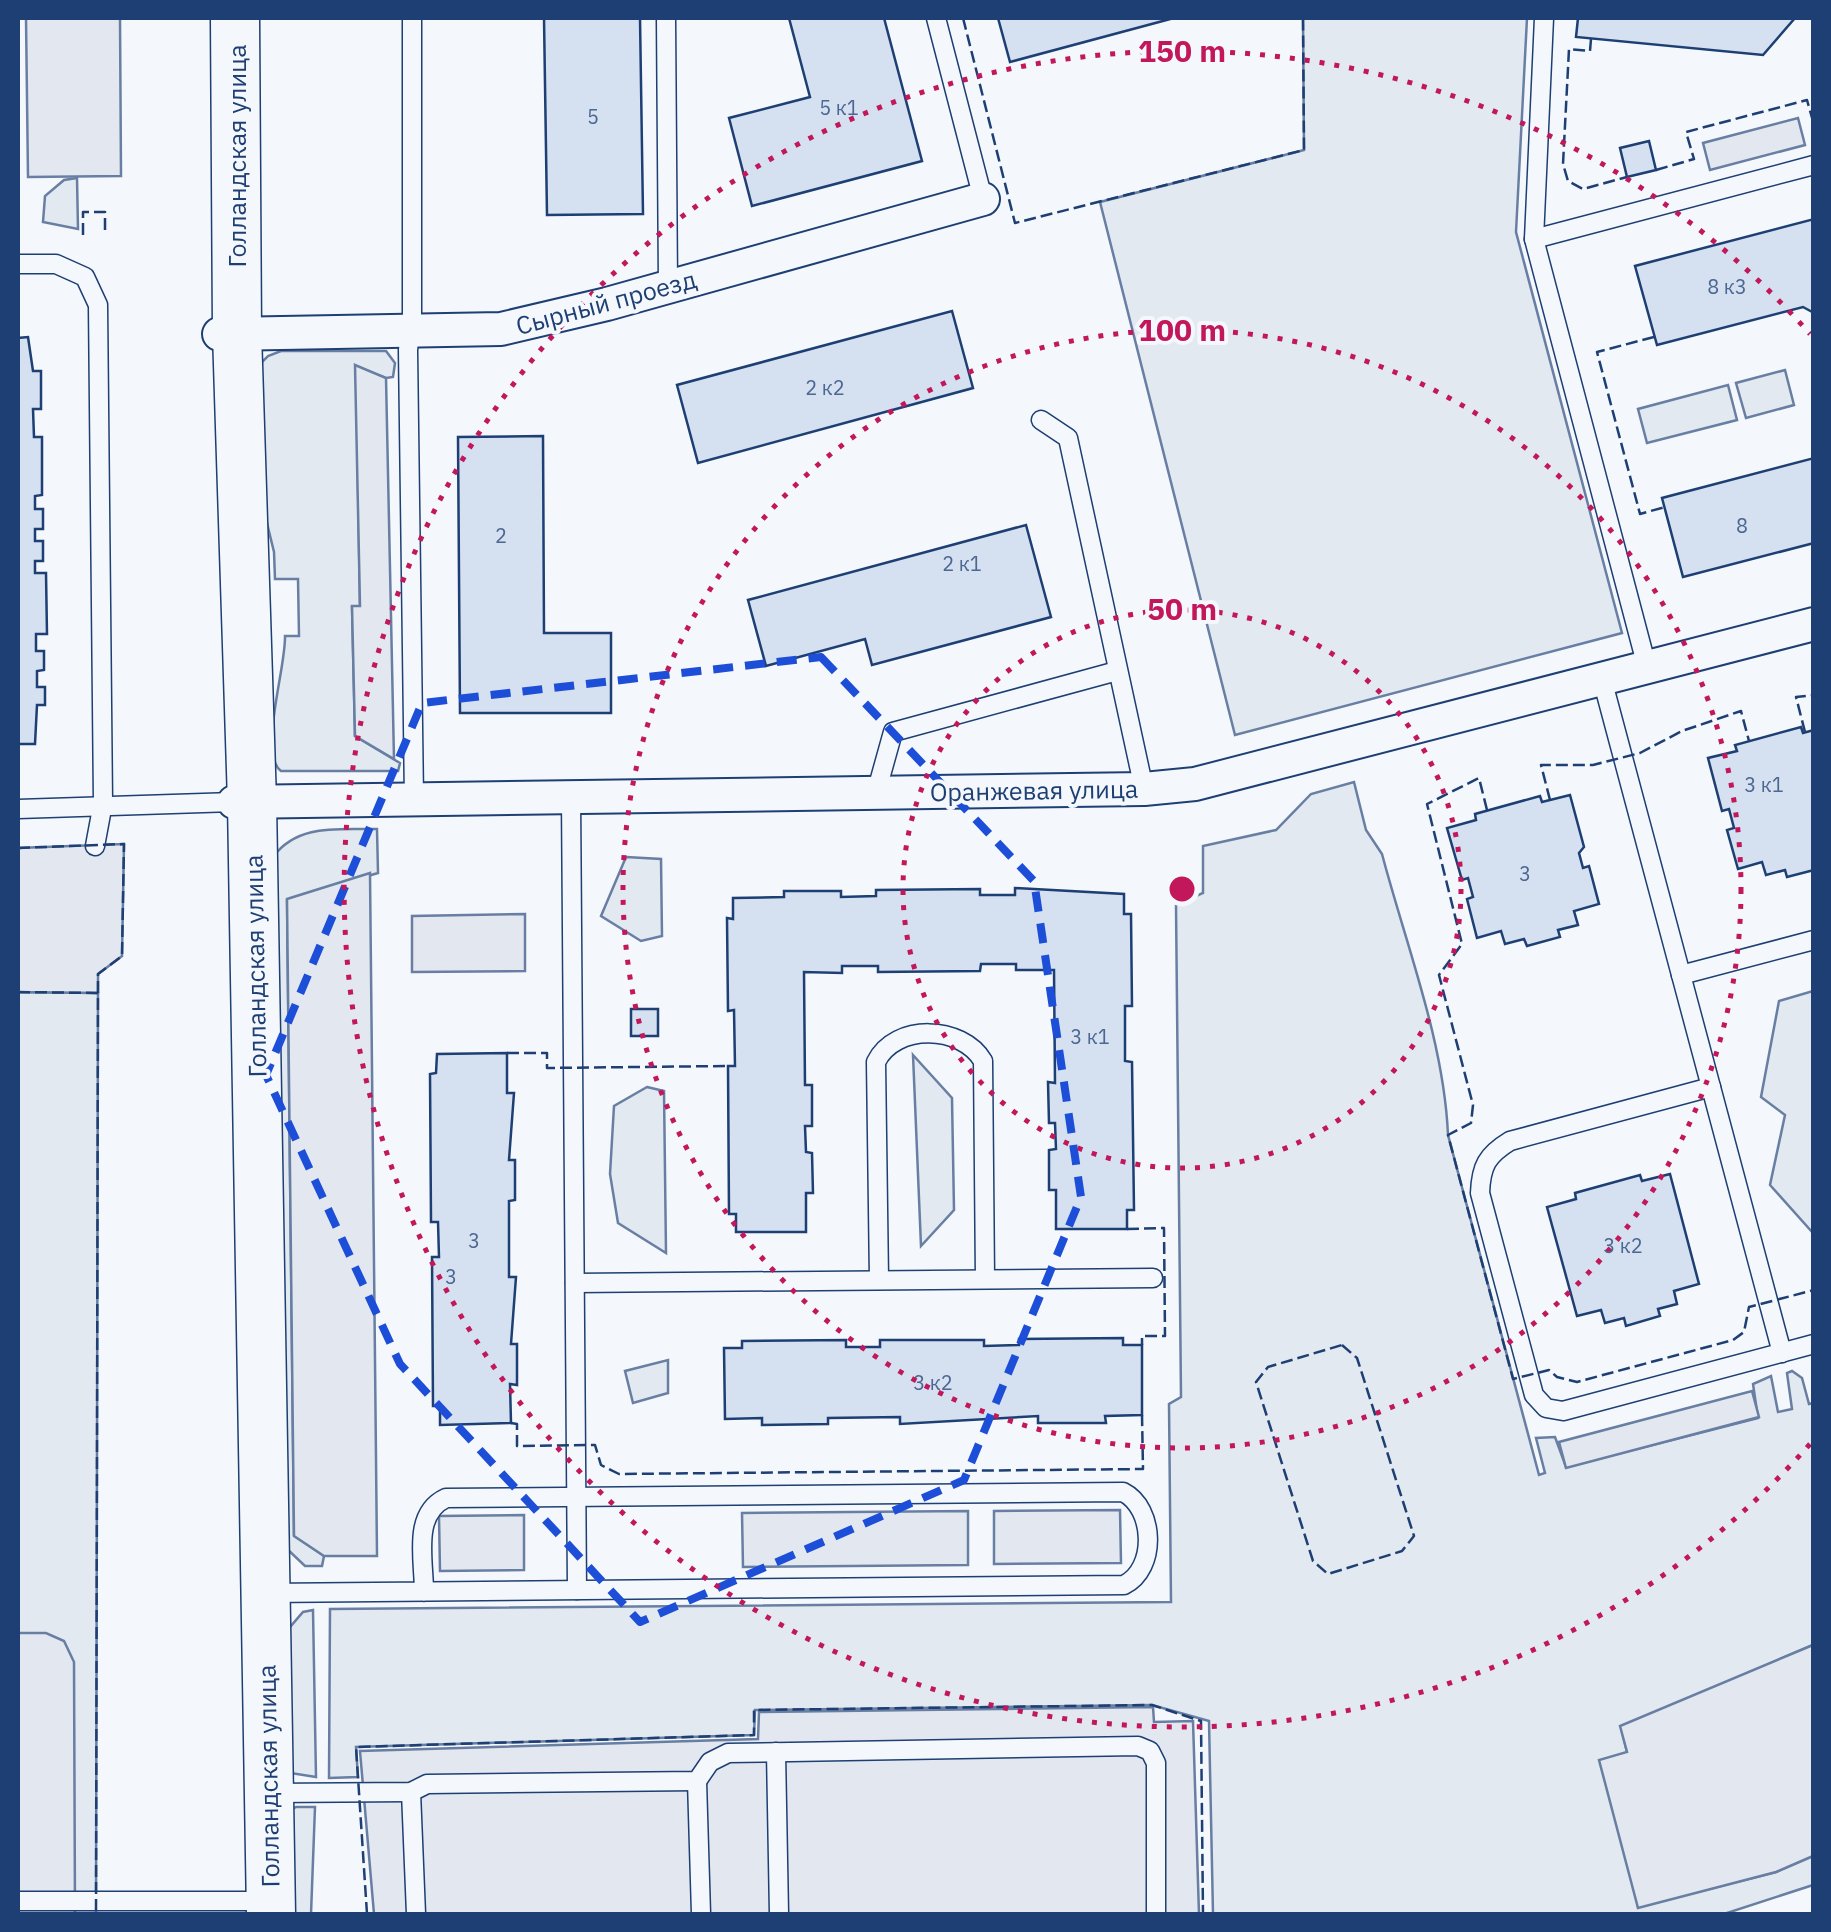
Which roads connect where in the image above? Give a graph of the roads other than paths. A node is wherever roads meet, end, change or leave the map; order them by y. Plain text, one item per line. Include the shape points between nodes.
1 (215, 18) edge
2 (235, 18) edge
3 (412, 18) edge
4 (666, 18) edge
5 (936, 18) edge
6 (1544, 18) edge
7 (1814, 165) edge
8 (983, 199) joint
9 (1534, 239) junction
10 (18, 264) edge
11 (668, 286) junction
12 (410, 333) junction
13 (228, 334) junction
14 (1041, 420) dead end
15 (1814, 624) edge
16 (1648, 667) junction
17 (1117, 671) junction
18 (1602, 680) junction
19 (1144, 789) junction
20 (876, 792) junction
21 (572, 797) junction
22 (414, 800) junction
23 (243, 802) junction
24 (103, 804) junction
25 (18, 809) edge
26 (95, 846) dead end
27 (1814, 940) edge
28 (1681, 975) junction
29 (1711, 1087) junction
30 (1153, 1278) dead end
31 (985, 1279) junction
32 (879, 1280) junction
33 (575, 1283) junction
34 (1814, 1344) edge
35 (1782, 1353) junction
36 (576, 1497) junction
37 (578, 1590) junction
38 (424, 1592) junction
39 (255, 1593) junction
40 (776, 1752) junction
41 (698, 1781) junction
42 (411, 1792) junction
43 (269, 1793) junction
44 (18, 1901) edge
45 (260, 1908) edge
46 (416, 1914) edge
47 (701, 1914) edge
48 (779, 1914) edge
49 (1156, 1914) edge

1 - 13 street, Голландская улица
2 - 13 street, Голландская улица
3 - 12 lane
4 - 11 lane
5 - 8 lane
6 - 9 lane
7 - 9 lane
8 - 11 street, Сырный проезд
9 - 16 lane
10 - 24 lane via 56,264 84,277 98,305
11 - 12 street, Сырный проезд via 501,330
12 - 13 street, Сырный проезд
12 - 22 lane
13 - 23 street, Голландская улица
14 - 17 lane via 1068,438
15 - 16 street, Оранжевая улица
16 - 18 street, Оранжевая улица
17 - 19 lane
17 - 20 lane via 893,732
18 - 19 street, Оранжевая улица via 1218,780
18 - 28 lane
19 - 20 street, Оранжевая улица
20 - 21 street, Оранжевая улица
21 - 22 street, Оранжевая улица
21 - 33 lane
22 - 23 street, Оранжевая улица
23 - 24 lane
23 - 39 street, Голландская улица
24 - 25 lane
24 - 26 lane
27 - 28 lane
28 - 29 lane
29 - 35 lane
29 - 35 lane via 1510,1141 1492,1152 1481,1171 1480,1193 1534,1395 1546,1408 1563,1411
30 - 31 lane
31 - 32 lane
31 - 32 lane via 983,1060 957,1036 902,1036 885,1044 876,1062
32 - 33 lane
33 - 36 lane
34 - 35 lane
36 - 37 lane
36 - 37 lane via 1123,1492 1138,1499 1145,1514 1146,1547 1138,1578 1124,1585
36 - 38 lane via 446,1498 430,1506 424,1520
37 - 38 lane
38 - 39 lane
39 - 43 street, Голландская улица
39 - 45 street, Голландская улица
40 - 41 lane via 728,1753 710,1762
40 - 48 lane
40 - 49 lane via 1138,1746 1150,1751 1156,1763
41 - 42 lane via 427,1784
41 - 47 lane
42 - 43 lane
42 - 46 lane
43 - 45 street, Голландская улица
44 - 45 lane

